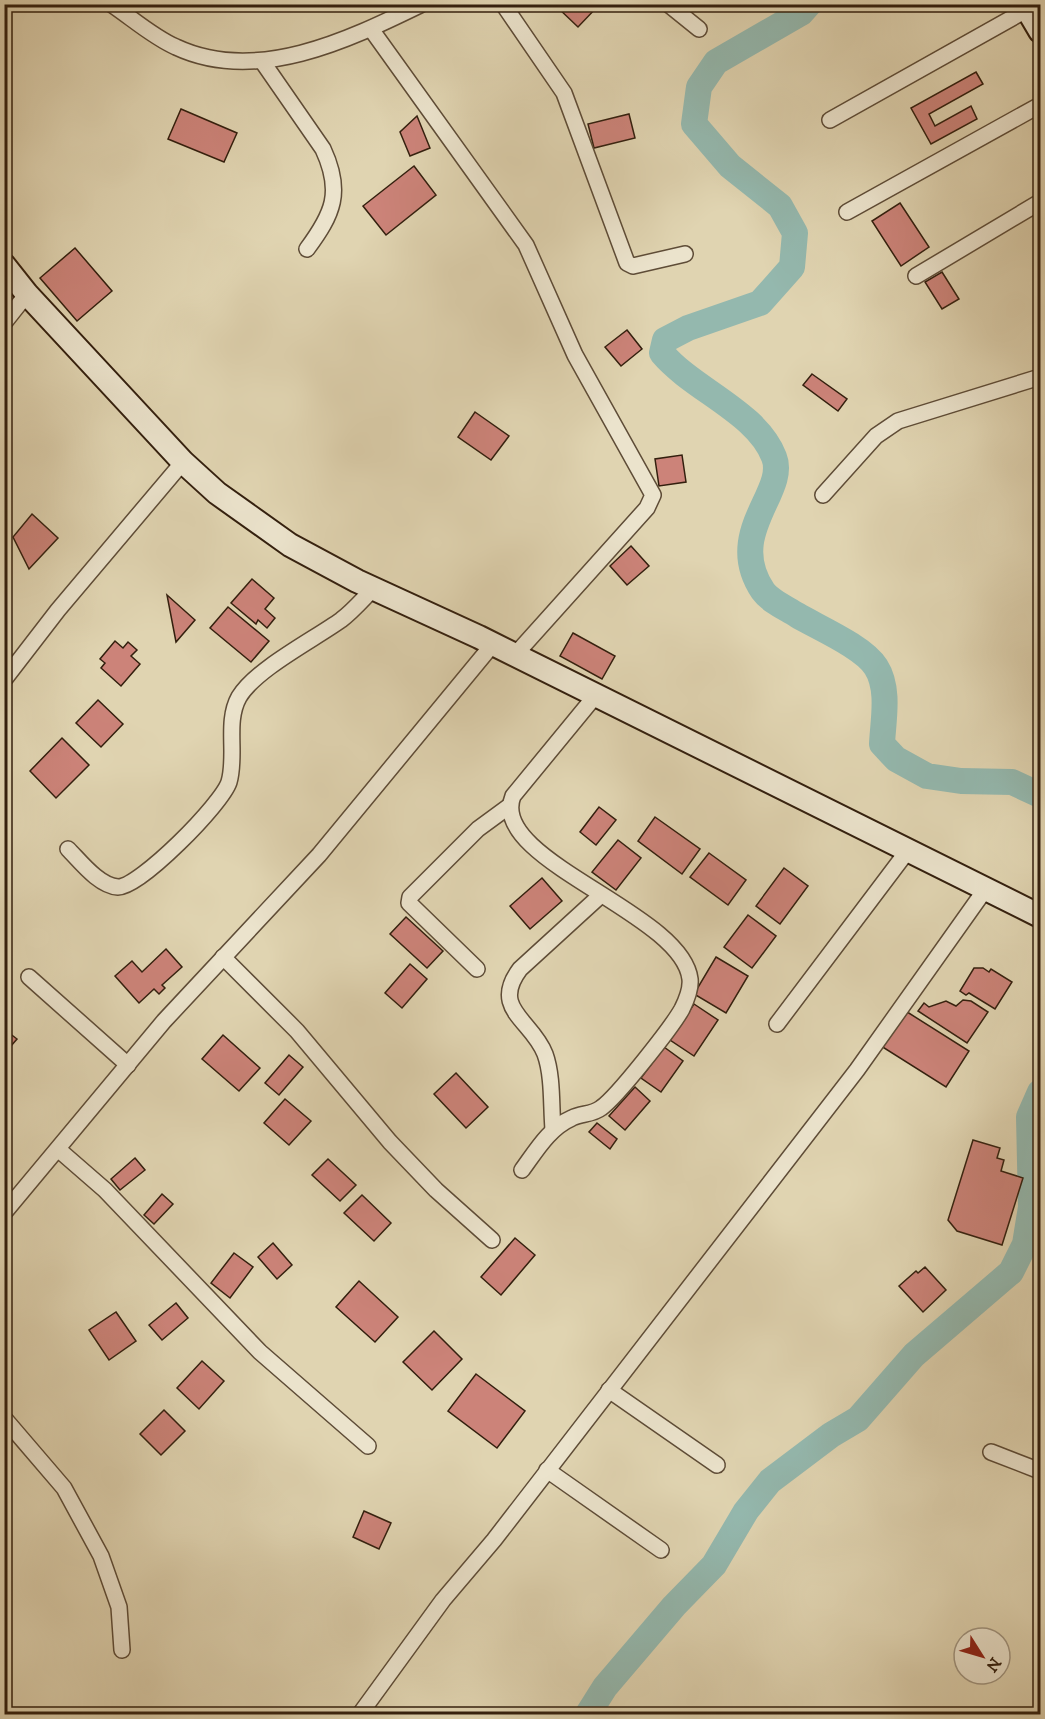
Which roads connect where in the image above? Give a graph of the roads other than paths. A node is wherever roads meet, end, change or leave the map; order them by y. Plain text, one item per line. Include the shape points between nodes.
1 (111, 4) edge
2 (423, 4) edge
3 (503, 4) edge
4 (668, 4) edge
5 (1027, 6) edge
6 (371, 29) junction
7 (699, 29) dead end
8 (1041, 31) edge
9 (262, 61) junction
10 (1041, 105) edge
11 (830, 120) dead end
12 (1041, 202) edge
13 (847, 212) dead end
14 (307, 249) dead end
15 (685, 254) dead end
16 (4, 265) edge
17 (916, 276) dead end
18 (27, 294) junction
19 (4, 323) edge
20 (1041, 377) edge
21 (183, 462) junction
22 (824, 495) dead end
23 (374, 588) junction
24 (493, 644) junction
25 (516, 655) junction
26 (4, 680) edge
27 (596, 695) junction
28 (508, 807) junction
29 (68, 849) dead end
30 (909, 849) junction
31 (987, 887) junction
32 (601, 895) junction
33 (1041, 916) edge
34 (223, 957) junction
35 (477, 969) dead end
36 (29, 977) dead end
37 (777, 1024) dead end
38 (128, 1065) junction
39 (553, 1129) junction
40 (59, 1150) junction
41 (522, 1170) dead end
42 (4, 1214) edge
43 (492, 1240) dead end
44 (609, 1390) junction
45 (4, 1418) edge
46 (368, 1446) dead end
47 (991, 1452) dead end
48 (717, 1465) dead end
49 (547, 1470) junction
50 (1041, 1471) edge
51 (661, 1550) dead end
52 (122, 1650) dead end
53 (360, 1714) edge

1 - 9 street via 176,47 215,59
2 - 6 street
3 - 15 street via 564,93 627,263 633,266
4 - 7 street
5 - 8 main road
5 - 11 street
6 - 9 street via 309,51
6 - 25 street via 526,245 575,355 653,495 647,508
9 - 14 street via 329,162 334,204 326,224
10 - 13 street
12 - 17 street
16 - 18 main road
18 - 19 street
18 - 21 main road
20 - 22 street via 898,421 876,436
21 - 23 main road via 254,522
21 - 26 street
23 - 24 main road
23 - 29 street via 343,618 246,689 233,712 228,786 191,832 141,875 118,887 103,882
24 - 25 main road
24 - 34 street via 319,855
25 - 27 main road
27 - 28 street
27 - 30 main road
28 - 32 street via 514,824 531,845
28 - 35 street via 478,829 410,897 409,903 419,915
30 - 31 main road
30 - 37 street
31 - 33 main road
31 - 44 street via 857,1070
32 - 39 street via 510,982 511,1005 544,1052
32 - 39 street via 669,943 686,965 690,980 687,997 681,1010 601,1108
34 - 38 street
34 - 43 street via 297,1031 390,1142
36 - 38 street
38 - 40 street
39 - 41 street
40 - 42 street
40 - 46 street via 105,1190 260,1352
44 - 48 street
44 - 49 street
45 - 52 street via 64,1488 101,1556 119,1608
47 - 50 street
49 - 51 street
49 - 53 street via 443,1600

